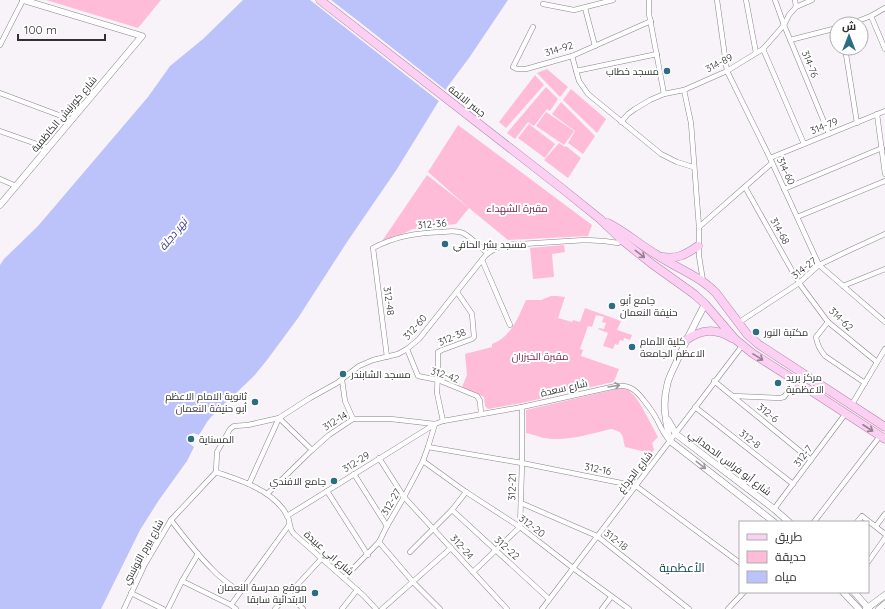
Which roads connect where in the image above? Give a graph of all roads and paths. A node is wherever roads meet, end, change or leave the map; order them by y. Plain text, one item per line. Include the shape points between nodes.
1 (23, 0) edge
2 (320, 0) edge
3 (612, 0) edge
4 (649, 0) edge
5 (718, 0) edge
6 (746, 0) edge
7 (775, 0) edge
8 (795, 0) edge
9 (812, 0) edge
10 (543, 4) dead end
11 (796, 7) junction
12 (585, 8) junction
13 (885, 8) edge
14 (870, 16) joint
15 (650, 21) junction
16 (784, 25) junction
17 (533, 27) dead end
18 (829, 30) edge
19 (790, 40) junction
20 (0, 46) edge
21 (595, 46) junction
22 (762, 49) junction
23 (885, 49) edge
24 (756, 53) junction
25 (656, 54) junction
26 (572, 56) junction
27 (846, 56) edge
28 (727, 71) junction
29 (576, 72) junction
30 (684, 90) junction
31 (0, 92) edge
32 (664, 94) junction
33 (885, 111) edge
34 (877, 114) junction
35 (72, 120) junction
36 (621, 122) junction
37 (856, 123) junction
38 (0, 131) edge
39 (882, 131) edge
40 (829, 134) junction
41 (804, 144) junction
42 (48, 148) junction
43 (882, 148) junction
44 (771, 161) junction
45 (693, 167) junction
46 (885, 174) edge
47 (0, 179) edge
48 (885, 181) edge
49 (16, 186) junction
50 (745, 187) junction
51 (784, 189) junction
52 (0, 205) edge
53 (797, 216) junction
54 (600, 219) junction
55 (699, 227) junction
56 (885, 234) edge
57 (622, 240) junction
58 (698, 246) junction
59 (373, 248) joint
60 (487, 253) junction
61 (658, 256) junction
62 (482, 260) junction
63 (819, 265) junction
64 (885, 269) edge
65 (703, 282) junction
66 (799, 284) junction
67 (843, 286) junction
68 (457, 292) junction
69 (716, 293) junction
70 (694, 294) junction
71 (705, 304) junction
72 (828, 322) junction
73 (885, 322) edge
74 (738, 323) junction
75 (510, 324) dead end
76 (735, 339) junction
77 (686, 340) junction
78 (742, 346) junction
79 (407, 349) junction
80 (885, 349) edge
81 (387, 357) junction
82 (877, 362) junction
83 (342, 380) junction
84 (438, 380) junction
85 (714, 381) junction
86 (796, 381) junction
87 (865, 383) junction
88 (733, 396) junction
89 (851, 406) junction
90 (522, 407) junction
91 (695, 407) junction
92 (846, 413) junction
93 (481, 414) junction
94 (665, 415) junction
95 (279, 418) junction
96 (353, 419) junction
97 (443, 421) junction
98 (435, 424) junction
99 (884, 425) edge
100 (676, 434) junction
101 (882, 438) edge
102 (670, 441) junction
103 (428, 447) junction
104 (312, 450) junction
105 (380, 458) junction
106 (811, 460) junction
107 (423, 461) junction
108 (522, 464) junction
109 (216, 472) junction
110 (354, 474) junction
111 (249, 484) junction
112 (793, 484) junction
113 (636, 486) junction
114 (327, 491) junction
115 (466, 492) junction
116 (267, 494) junction
117 (404, 497) junction
118 (521, 503) junction
119 (774, 509) junction
120 (452, 510) junction
121 (885, 514) edge
122 (287, 516) junction
123 (768, 517) junction
124 (171, 520) junction
125 (773, 521) edge
126 (788, 521) edge
127 (815, 521) edge
128 (858, 521) edge
129 (869, 521) edge
130 (869, 521) edge
131 (289, 525) junction
132 (387, 526) junction
133 (876, 526) junction
134 (520, 527) junction
135 (433, 529) junction
136 (885, 534) edge
137 (597, 536) junction
138 (885, 538) edge
139 (379, 542) junction
140 (451, 548) junction
141 (495, 550) junction
142 (410, 552) dead end
143 (198, 554) junction
144 (368, 554) junction
145 (322, 558) junction
146 (869, 561) edge
147 (739, 562) edge
148 (573, 568) junction
149 (473, 572) junction
150 (344, 578) junction
151 (182, 581) junction
152 (413, 582) junction
153 (357, 590) junction
154 (240, 592) junction
155 (131, 593) junction
156 (743, 593) edge
157 (844, 593) edge
158 (855, 593) edge
159 (288, 594) junction
160 (885, 594) edge
161 (611, 597) junction
162 (549, 599) junction
163 (502, 604) junction
164 (885, 604) edge
165 (231, 605) junction
166 (124, 609) edge
167 (163, 609) edge
168 (168, 609) edge
169 (236, 609) edge
170 (275, 609) edge
171 (303, 609) edge
172 (342, 609) edge
173 (376, 609) edge
174 (382, 609) edge
175 (440, 609) edge
176 (497, 609) edge
177 (507, 609) edge
178 (542, 609) edge
179 (602, 609) edge
180 (629, 609) edge
181 (689, 609) edge
182 (728, 609) edge
183 (860, 609) edge
184 (868, 609) edge
185 (879, 609) edge

1 - 20 street
1 - 35 street, شارع كورنيش الكاظمية via 142,36
2 - 54 main road, جسر الائمة
3 - 12 street
4 - 15 street
5 - 28 street, 314-60
6 - 24 street
7 - 16 street, 314-76
8 - 11 street
9 - 11 street
10 - 12 street via 574,10
11 - 16 street, 314-89
12 - 21 street
13 - 14 street
14 - 23 street
15 - 21 street, 314-92
15 - 25 street
16 - 19 street, 314-76
16 - 22 street, 314-89
17 - 26 street, 314-92 via 513,67 526,69
18 - 19 street
19 - 40 street, 314-76
21 - 26 street, 314-92
22 - 24 street, 314-89
22 - 41 street
24 - 28 street, 314-89
25 - 29 street
25 - 32 street
26 - 29 street
27 - 37 street
28 - 30 street, 314-89
28 - 44 street, 314-60
29 - 36 street via 588,94
30 - 32 street, 314-89
30 - 45 street via 691,123
31 - 35 street
32 - 36 street, 314-89 via 635,109
33 - 34 street, 314-79
34 - 37 street, 314-79
34 - 39 street
35 - 42 street, شارع كورنيش الكاظمية
36 - 45 street via 661,154
37 - 40 street, 314-79
38 - 42 street
39 - 43 street
40 - 41 street, 314-79
41 - 44 street, 314-79
42 - 49 street, شارع كورنيش الكاظمية
43 - 46 street
43 - 51 street
44 - 50 street, 314-79
44 - 51 street, 314-60
45 - 55 street
47 - 49 street
48 - 53 street
49 - 52 street, شارع كورنيش الكاظمية
50 - 55 street, 314-79
50 - 66 street, 314-68
51 - 53 street, 314-60
53 - 63 street, 314-60
54 - 57 main road
54 - 61 main road via 626,233
55 - 58 street
56 - 63 street, 314-27
57 - 60 street via 618,243 585,240 506,245
57 -> 70 main road
58 - 61 main road via 677,257
58 - 65 street
59 - 60 street, 312-36 via 409,235 456,231 466,235
59 - 81 street, 312-48
60 - 62 street, 312-60
61 - 65 main road
62 - 68 street, 312-60
62 - 75 street
63 - 66 street, 314-27
63 - 67 street, 314-60
64 - 67 street
65 - 69 main road
65 - 70 main road
66 - 72 street, 314-62
66 - 74 street, 314-27
67 - 73 street, 314-60
68 - 79 street, 312-60 via 419,339
68 - 84 street, 312-38 via 472,314 474,337 438,352
69 - 71 main road
69 - 74 main road
70 - 71 main road
71 - 76 main road
71 - 77 street
72 - 82 street, 314-62
72 - 87 street via 816,337 821,351
74 - 89 main road via 758,344
76 - 77 main road via 706,331
76 - 78 main road
77 - 94 street via 667,385
78 - 85 street, شارع الجرداغ
78 -> 86 main road
79 - 81 street, 312-60
79 - 84 street, 312-42 via 418,376
80 - 82 street
81 - 83 street, 312-60 via 366,363
82 - 87 street
83 - 95 street, 312-60
83 - 96 street via 345,401
84 - 93 street, 312-42 via 477,396
84 - 97 street via 437,394
85 - 88 street, 312-6
85 - 91 street, شارع الجرداغ
86 - 88 street via 784,397 780,398
86 - 92 main road
87 - 89 street
88 - 106 street, 312-6
89 - 99 main road
90 - 93 street, شارع سعدة
90 -> 102 street, شارع سعدة via 625,386 640,394
90 - 108 street, 312-21
91 - 100 street, شارع الجرداغ
91 - 112 street, 312-8
92 -> 101 main road
92 - 106 street, 312-7
93 - 97 street, شارع سعدة
94 - 100 street, شارع أبو فراس الحمداني
94 - 102 street
95 - 104 street
95 - 109 street, 312-60 via 248,426 234,426 230,429 217,452
95 - 111 street
96 - 98 street, 312-14 via 392,419
96 - 104 street, 312-14 via 329,434
97 - 98 street, شارع سعدة
98 - 103 street, 312-27
98 - 105 street, 312-29
100 - 102 street, شارع الجرداغ
100 - 119 street, شارع أبو فراس الحمداني
101 - 127 street
102 - 113 street, شارع الجرداغ
102 -> 123 street, شارع أبو فراس الحمداني
103 - 107 street, 312-27
103 - 108 street, 312-16
104 - 116 street, 312-14
105 - 110 street, 312-29
105 - 117 street, 312-24
106 - 112 street, 312-7
107 - 115 street, 312-20
107 - 117 street, 312-27
108 - 113 street, 312-16
108 - 118 street, 312-21
109 - 111 street, شارع ابي عبيدة
109 - 124 street, شارع بيرم التونسي
110 - 114 street, 312-29
110 - 132 street
111 - 116 street, شارع ابي عبيدة
112 - 119 street, 312-7
113 - 137 street, شارع الجرداغ
113 - 147 street, 312-16
114 - 122 street, 312-29
114 - 144 street
115 - 120 street
115 - 134 street, 312-20
116 - 122 street, شارع ابي عبيدة via 277,502
117 - 132 street, 312-27
117 - 135 street, 312-24
118 - 134 street, 312-21
118 - 137 street, 312-18
119 - 123 street
119 - 126 street, شارع أبو فراس الحمداني
120 - 135 street
120 - 141 street, 312-22
121 - 133 street
122 - 131 street, شارع ابي عبيدة
123 - 125 street, شارع أبو فراس الحمداني
124 - 143 street
124 - 155 street, شارع بيرم التونسي
128 - 129 street via 862,516
130 - 133 street
131 - 145 street, شارع ابي عبيدة via 292,532
131 - 154 street
132 - 139 street, 312-27
133 - 136 street
134 - 141 street
134 - 148 street, 312-20
135 - 140 street, 312-24
135 - 142 street
137 - 148 street, شارع الجرداغ
137 - 181 street, 312-18
138 - 146 street
139 - 144 street, 312-27
139 - 152 street
140 - 149 street, 312-24
140 - 152 street
141 - 149 street
141 - 162 street, 312-22
143 - 151 street
143 - 154 street
144 - 150 street, 312-27
145 - 150 street, شارع ابي عبيدة
145 - 159 street
148 - 161 street, 312-20
148 - 162 street, شارع الجرداغ
149 - 163 street, 312-24
150 - 153 street, شارع ابي عبيدة
151 - 165 street
151 - 168 street
152 - 174 street
152 - 175 street
153 - 172 street
153 - 173 street, شارع ابي عبيدة
154 - 165 street
155 - 166 street, شارع بيرم التونسي
155 - 167 street
156 - 182 street
157 - 183 street
158 - 184 street
159 - 170 street
159 - 171 street
160 - 184 street
161 - 179 street
161 - 180 street, 312-20
162 - 178 street, شارع الجرداغ
163 - 176 street
163 - 177 street, 312-24
164 - 185 street
165 - 169 street

